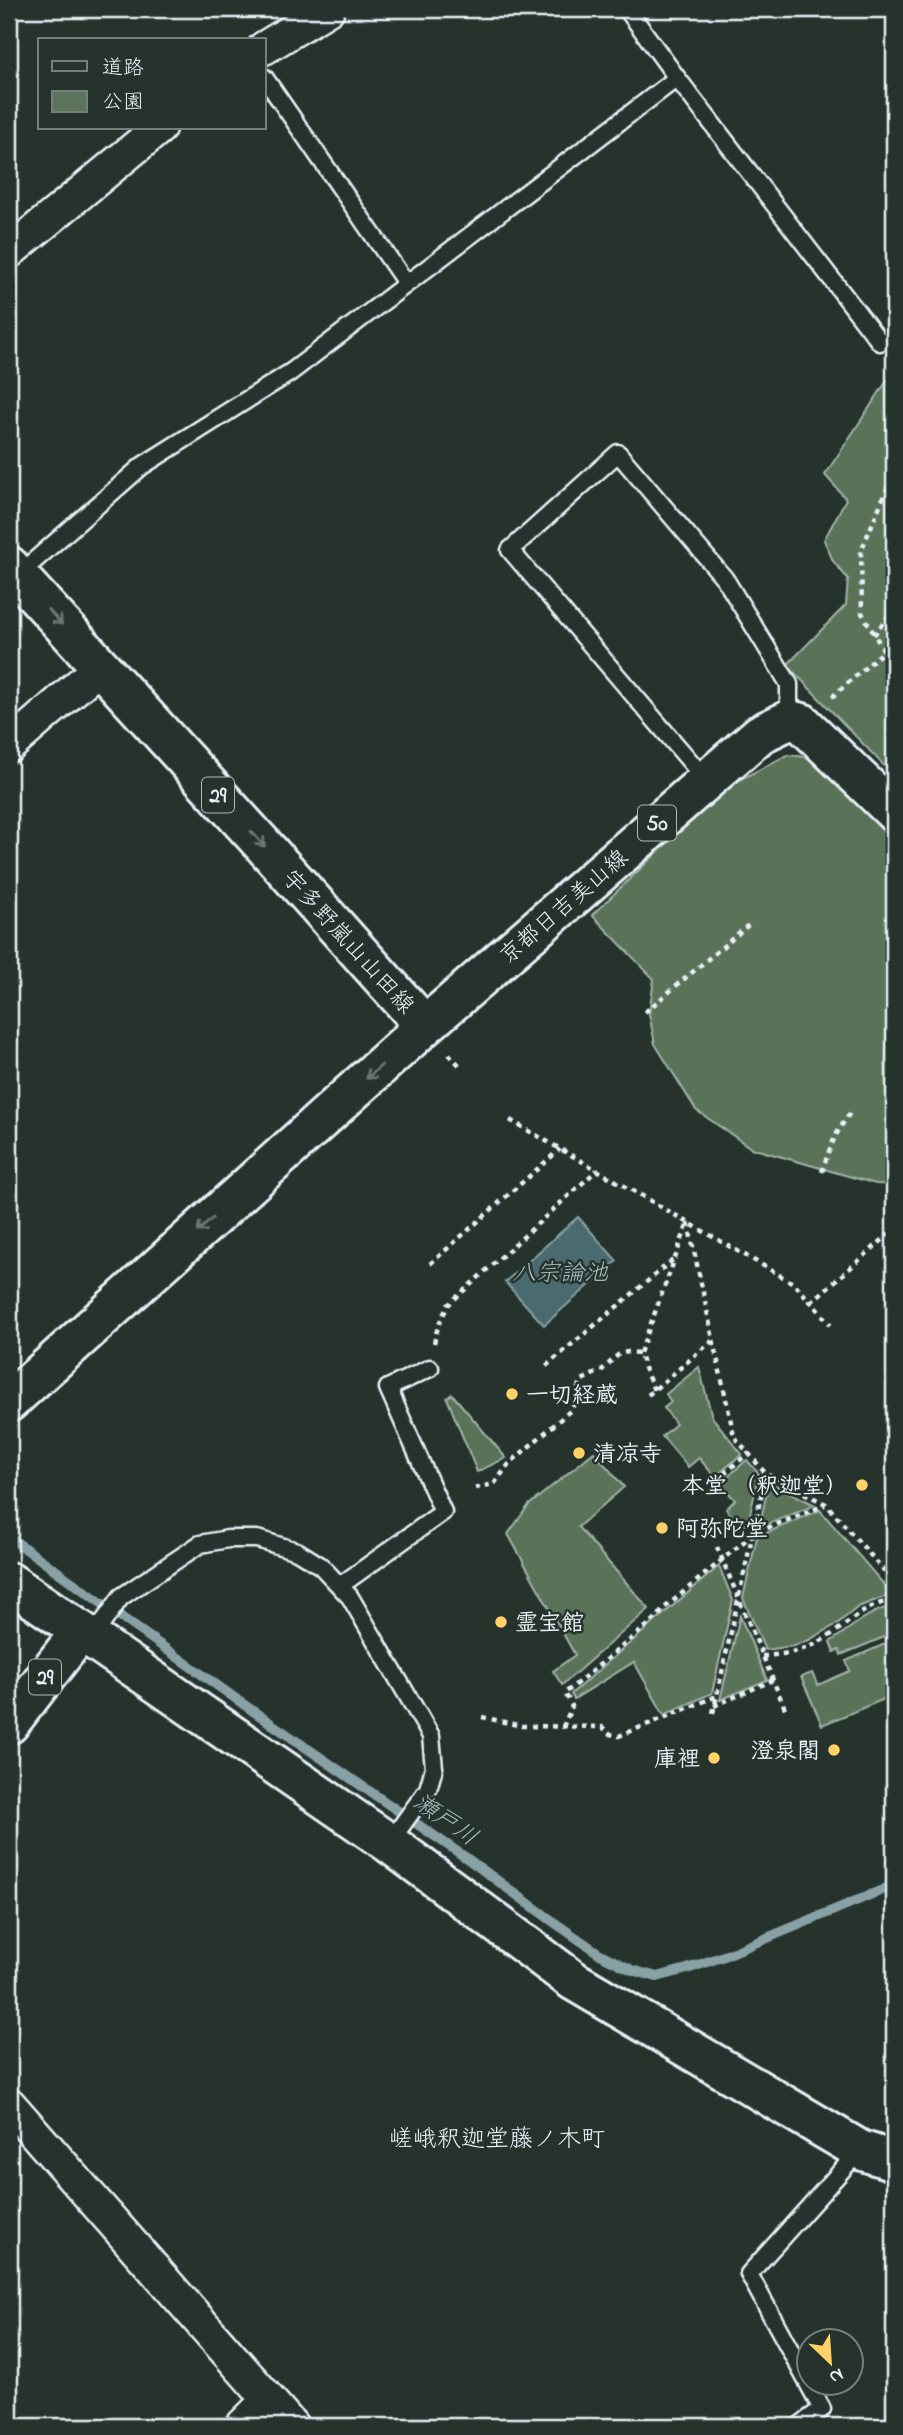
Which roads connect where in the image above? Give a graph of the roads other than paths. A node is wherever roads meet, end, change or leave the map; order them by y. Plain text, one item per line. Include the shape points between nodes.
1 (627, 9) edge
2 (312, 13) edge
3 (266, 47) edge
4 (677, 78) junction
5 (266, 80) edge
6 (157, 130) edge
7 (9, 252) edge
8 (406, 283) junction
9 (880, 342) dead end
10 (13, 571) edge
11 (101, 666) junction
12 (796, 722) junction
13 (9, 746) edge
14 (706, 780) junction
15 (894, 812) edge
16 (425, 1026) junction
17 (430, 1368) road end
18 (9, 1402) edge
19 (9, 1582) edge
20 (341, 1585) junction
21 (92, 1631) junction
22 (9, 1724) edge
23 (394, 1836) junction
24 (10, 2107) edge
25 (885, 2157) edge
26 (268, 2400) junction
27 (242, 2426) edge
28 (292, 2426) edge
29 (799, 2426) edge

1 - 4 lane
2 - 3 street
4 - 8 lane
4 - 9 lane
5 - 8 lane
6 - 7 street
8 - 10 lane via 291,372 142,466
10 -> 11 main road, 宇多野嵐山山田線 / 29
11 - 13 street
11 -> 16 main road, 宇多野嵐山山田線 / 29
12 - 14 main road, 京都日吉美山線 / 50 via 760,734
12 - 14 lane via 789,684 725,579 618,453 510,550
12 - 15 main road
14 - 16 main road, 京都日吉美山線 / 50
16 -> 18 main road, 宇多野嵐山山田線
17 - 20 lane via 388,1388 443,1511
19 - 21 main road
20 - 21 lane via 297,1550 257,1539 200,1544 121,1597
20 - 23 lane via 431,1736 434,1768 423,1799
21 - 22 main road, 29
21 - 23 main road
23 - 25 main road via 575,1981
24 - 26 street
25 - 29 lane via 749,2274 822,2409
26 - 27 street
26 - 28 street

